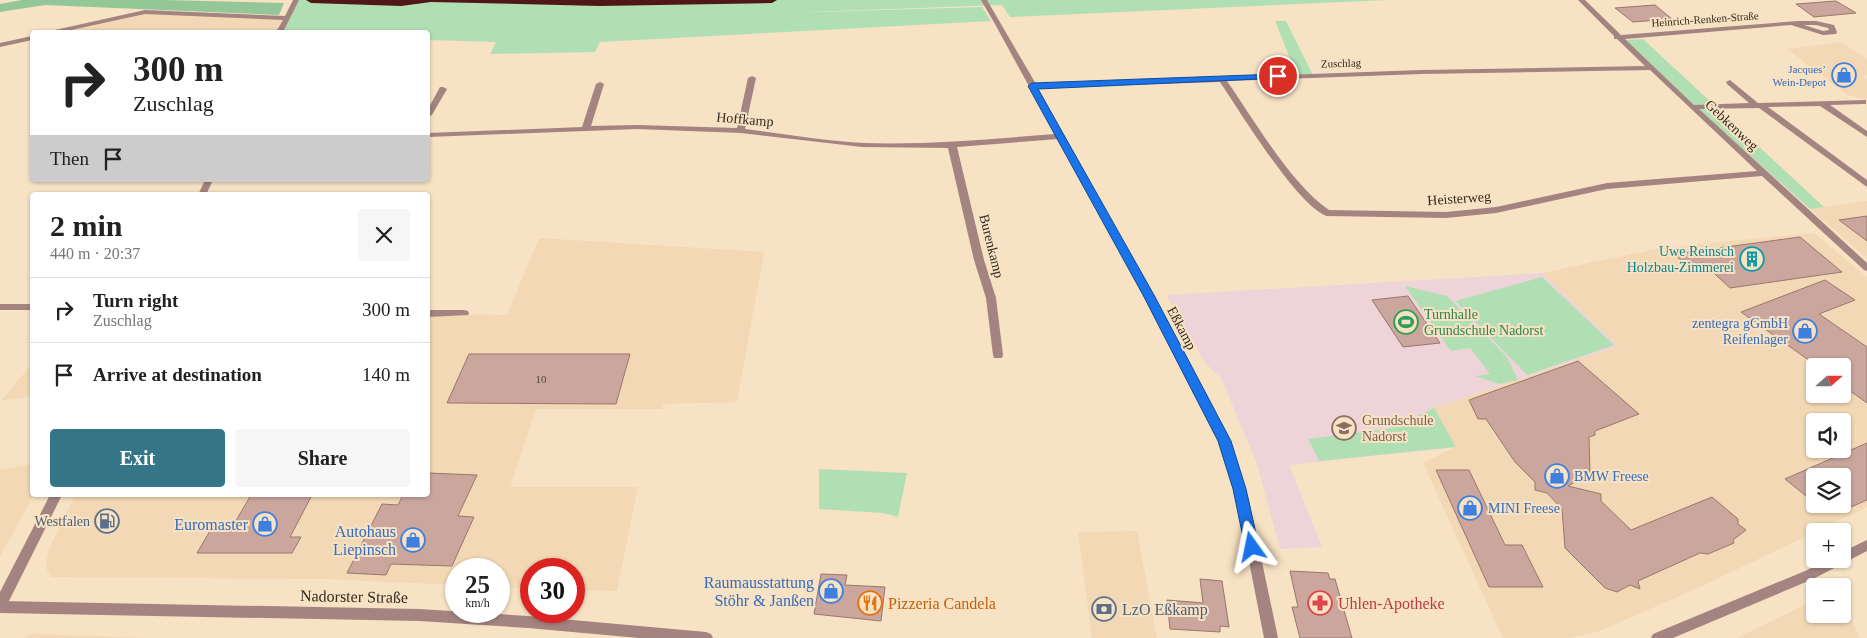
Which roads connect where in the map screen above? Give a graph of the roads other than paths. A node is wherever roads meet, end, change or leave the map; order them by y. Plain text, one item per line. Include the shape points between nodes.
1 (296, 0) edge
2 (311, 0) edge
3 (427, 0) edge
4 (435, 0) edge
5 (772, 0) edge
6 (984, 0) edge
7 (1582, 0) edge
8 (288, 18) junction
9 (1794, 24) dead end
10 (64, 30) edge
11 (281, 30) edge
12 (1617, 36) junction
13 (30, 38) edge
14 (0, 45) edge
15 (1651, 68) junction
16 (752, 78) dead end
17 (1221, 78) junction
18 (1730, 82) dead end
19 (600, 84) dead end
20 (1032, 86) junction
21 (443, 90) dead end
22 (1863, 102) dead end
23 (1823, 104) junction
24 (1759, 106) junction
25 (1692, 107) junction
26 (430, 112) edge
27 (586, 128) junction
28 (741, 131) junction
29 (1867, 134) edge
30 (430, 135) edge
31 (1059, 136) junction
32 (952, 145) junction
33 (1764, 173) junction
34 (1867, 184) edge
35 (1867, 268) edge
36 (0, 307) edge
37 (30, 307) edge
38 (464, 313) dead end
39 (430, 314) edge
40 (998, 355) dead end
41 (55, 497) edge
42 (1867, 546) edge
43 (1851, 554) edge
44 (1823, 568) edge
45 (0, 606) edge
46 (706, 638) edge
47 (1271, 638) edge
48 (1658, 638) edge

1 - 8 street
2 - 3 highway via 401,3
4 - 5 highway via 600,3
6 - 20 street, Eßkamp
7 - 12 street, Gebkenweg
8 - 10 street via 145,12
8 - 11 street
9 - 12 street, Heinrich-Renken-Straße
12 - 15 street, Gebkenweg
13 - 14 street
15 - 17 street, Zuschlag
15 - 25 street, Gebkenweg
16 - 28 street
17 - 20 street, Zuschlag
17 - 33 street, Heisterweg via 1299,188 1316,208 1327,213 1446,215 1496,210 1607,186
18 - 24 street
19 - 27 street
20 - 31 street, Eßkamp
21 - 26 street
22 - 23 street
23 - 24 street
23 - 29 street
24 - 25 street
24 - 34 street
25 - 33 street, Gebkenweg
27 - 28 street, Hoffkamp
27 - 30 street, Hoffkamp
28 - 32 street, Hoffkamp via 862,145
31 - 32 street, Hoffkamp
31 - 47 street, Eßkamp via 1148,295 1224,441 1241,494
32 - 40 street, Burenkamp via 991,298
33 - 35 street, Gebkenweg
36 - 37 street
38 - 39 street
41 - 45 street
42 - 43 street
44 - 48 street
45 - 46 street, Nadorster Straße via 419,615

